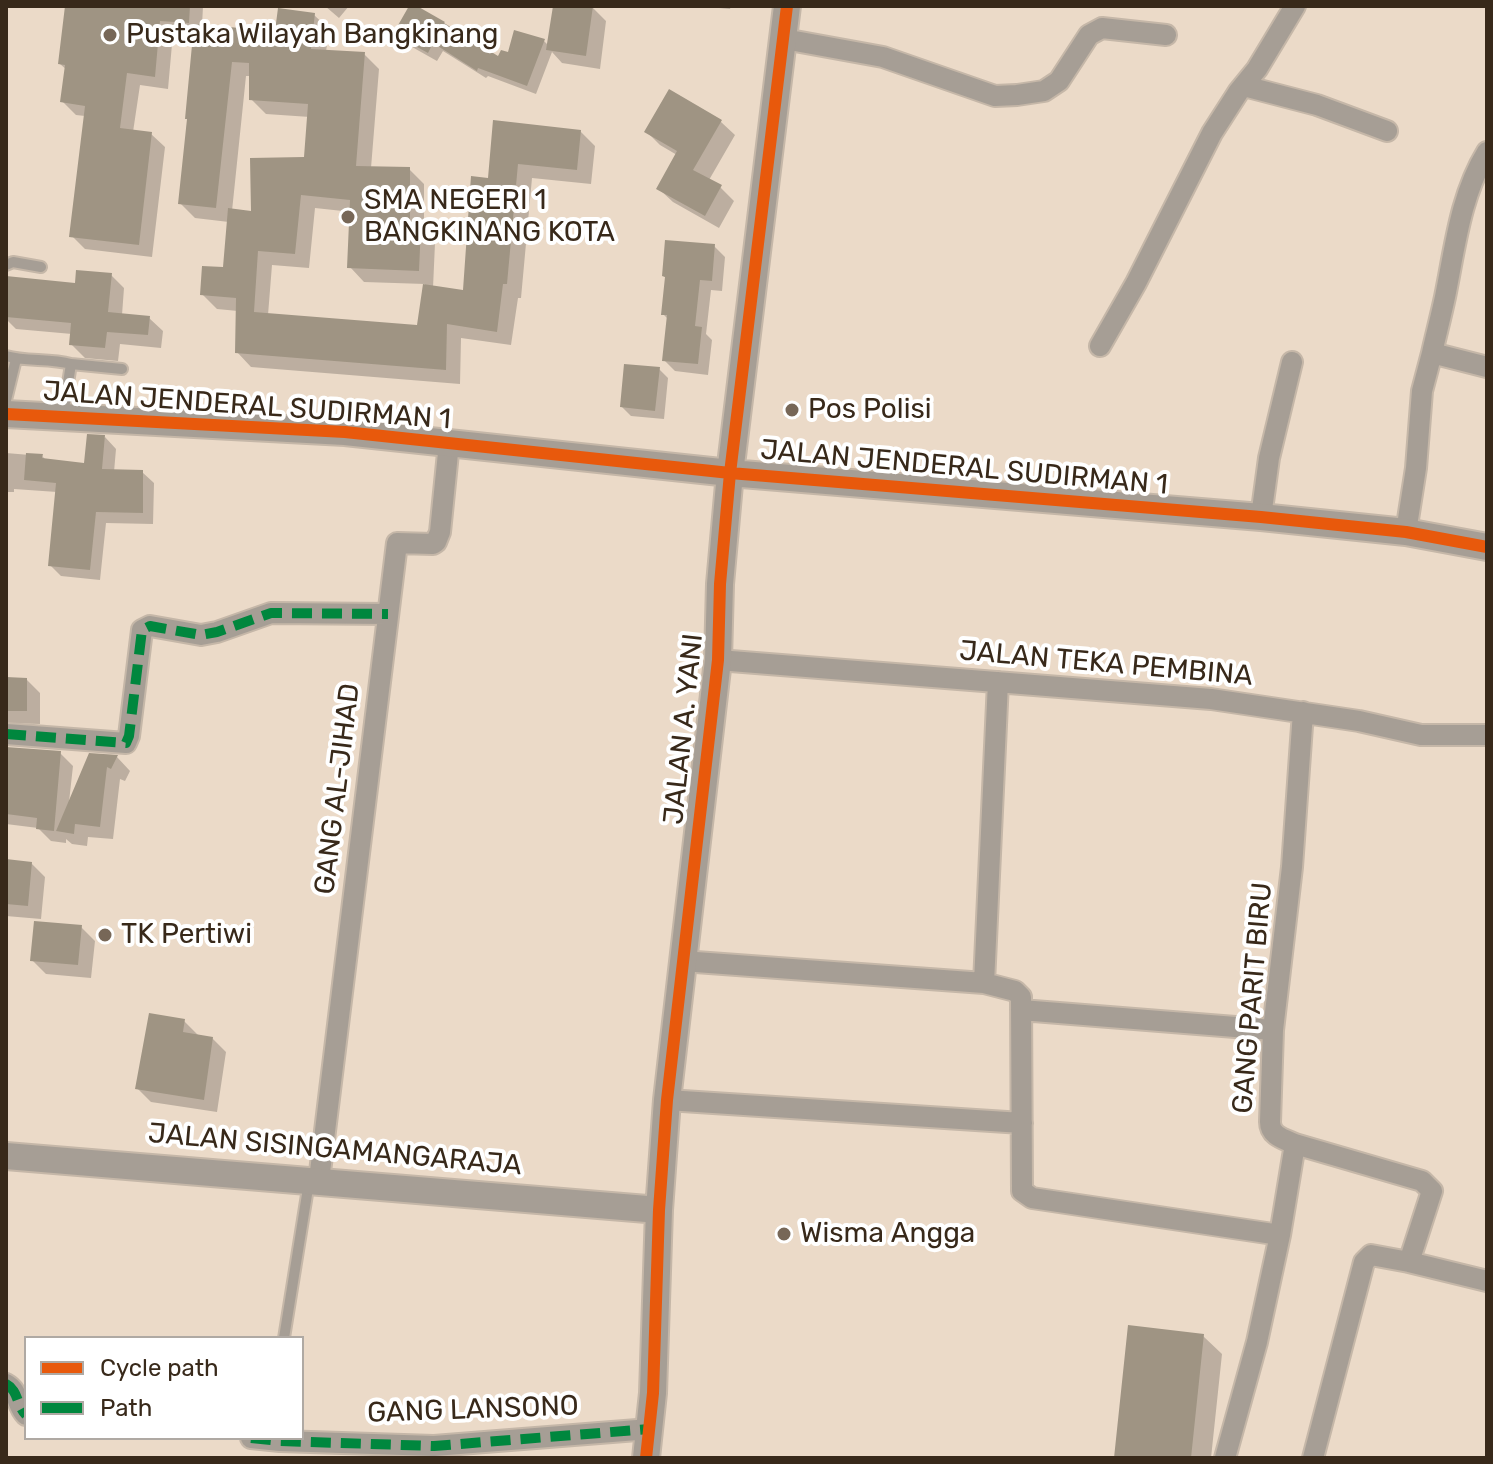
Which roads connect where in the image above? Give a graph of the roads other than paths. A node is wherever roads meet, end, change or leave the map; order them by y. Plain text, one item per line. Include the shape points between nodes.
1 (787, 6) edge
2 (1295, 6) edge
3 (1166, 35) dead end
4 (784, 39) junction
5 (1244, 86) junction
6 (1387, 131) dead end
7 (1487, 152) edge
8 (6, 265) edge
9 (41, 267) dead end
10 (1100, 346) dead end
11 (1432, 353) junction
12 (11, 358) edge
13 (1292, 362) dead end
14 (71, 364) junction
15 (1487, 367) edge
16 (122, 369) dead end
17 (6, 400) edge
18 (6, 414) edge
19 (63, 417) junction
20 (449, 443) junction
21 (730, 473) junction
22 (1261, 517) junction
23 (1406, 532) junction
24 (1487, 547) edge
25 (388, 614) junction
26 (718, 660) junction
27 (998, 682) junction
28 (1303, 712) junction
29 (6, 734) edge
30 (1487, 735) edge
31 (682, 961) junction
32 (984, 983) junction
33 (1021, 1010) junction
34 (1273, 1030) junction
35 (667, 1100) junction
36 (1022, 1123) junction
37 (1295, 1144) junction
38 (6, 1156) edge
39 (314, 1180) junction
40 (659, 1210) junction
41 (1280, 1235) junction
42 (1409, 1262) junction
43 (1487, 1281) edge
44 (284, 1336) edge
45 (6, 1384) edge
46 (24, 1413) edge
47 (650, 1429) junction
48 (281, 1443) edge
49 (646, 1458) edge
50 (1225, 1458) edge
51 (1313, 1458) edge

1 - 4 street, JALAN A. YANI
2 - 5 street
3 - 4 street via 1102,28 1089,35 1059,81 1044,91 995,96 883,57
4 - 21 street, JALAN A. YANI
5 - 6 street
5 - 10 street via 1212,133
7 - 11 street via 1467,193
8 - 9 lane
11 - 15 street
11 - 23 street via 1422,391
12 - 14 lane
12 - 17 lane
13 - 22 street
14 - 16 lane
14 - 19 lane
18 - 19 street, JALAN JENDERAL SUDIRMAN 1
19 - 20 street, JALAN JENDERAL SUDIRMAN 1
20 - 21 street, JALAN JENDERAL SUDIRMAN 1
20 - 25 street, GANG AL-JIHAD via 440,532 433,544 397,543
21 - 22 street, JALAN JENDERAL SUDIRMAN 1
21 - 26 street, JALAN A. YANI
22 - 23 street, JALAN JENDERAL SUDIRMAN 1
23 - 24 street, JALAN JENDERAL SUDIRMAN 1
25 - 29 street via 271,613 201,635 145,627 126,743
25 - 39 street, GANG AL-JIHAD
26 - 27 street, JALAN TEKA PEMBINA
26 - 31 street, JALAN A. YANI
27 - 28 street, JALAN TEKA PEMBINA
27 - 32 street
28 - 30 street, JALAN TEKA PEMBINA via 1421,735
28 - 34 street, GANG PARIT BIRU
31 - 32 street
31 - 35 street, JALAN A. YANI
32 - 33 street via 1015,991
33 - 34 street
33 - 36 street
34 - 37 street, GANG PARIT BIRU via 1270,1129
35 - 36 street
35 - 40 street, JALAN A. YANI
36 - 41 street via 1026,1196
37 - 41 street
37 - 42 street via 1429,1187
38 - 39 street, JALAN SISINGAMANGARAJA
39 - 40 street, JALAN SISINGAMANGARAJA
39 - 44 lane
40 - 47 street, JALAN A. YANI
41 - 50 street
42 - 43 street
42 - 51 street via 1371,1255 1364,1262
45 - 46 street via 14,1389
47 - 48 street, GANG LANSONO via 434,1446
47 - 49 street, JALAN A. YANI

